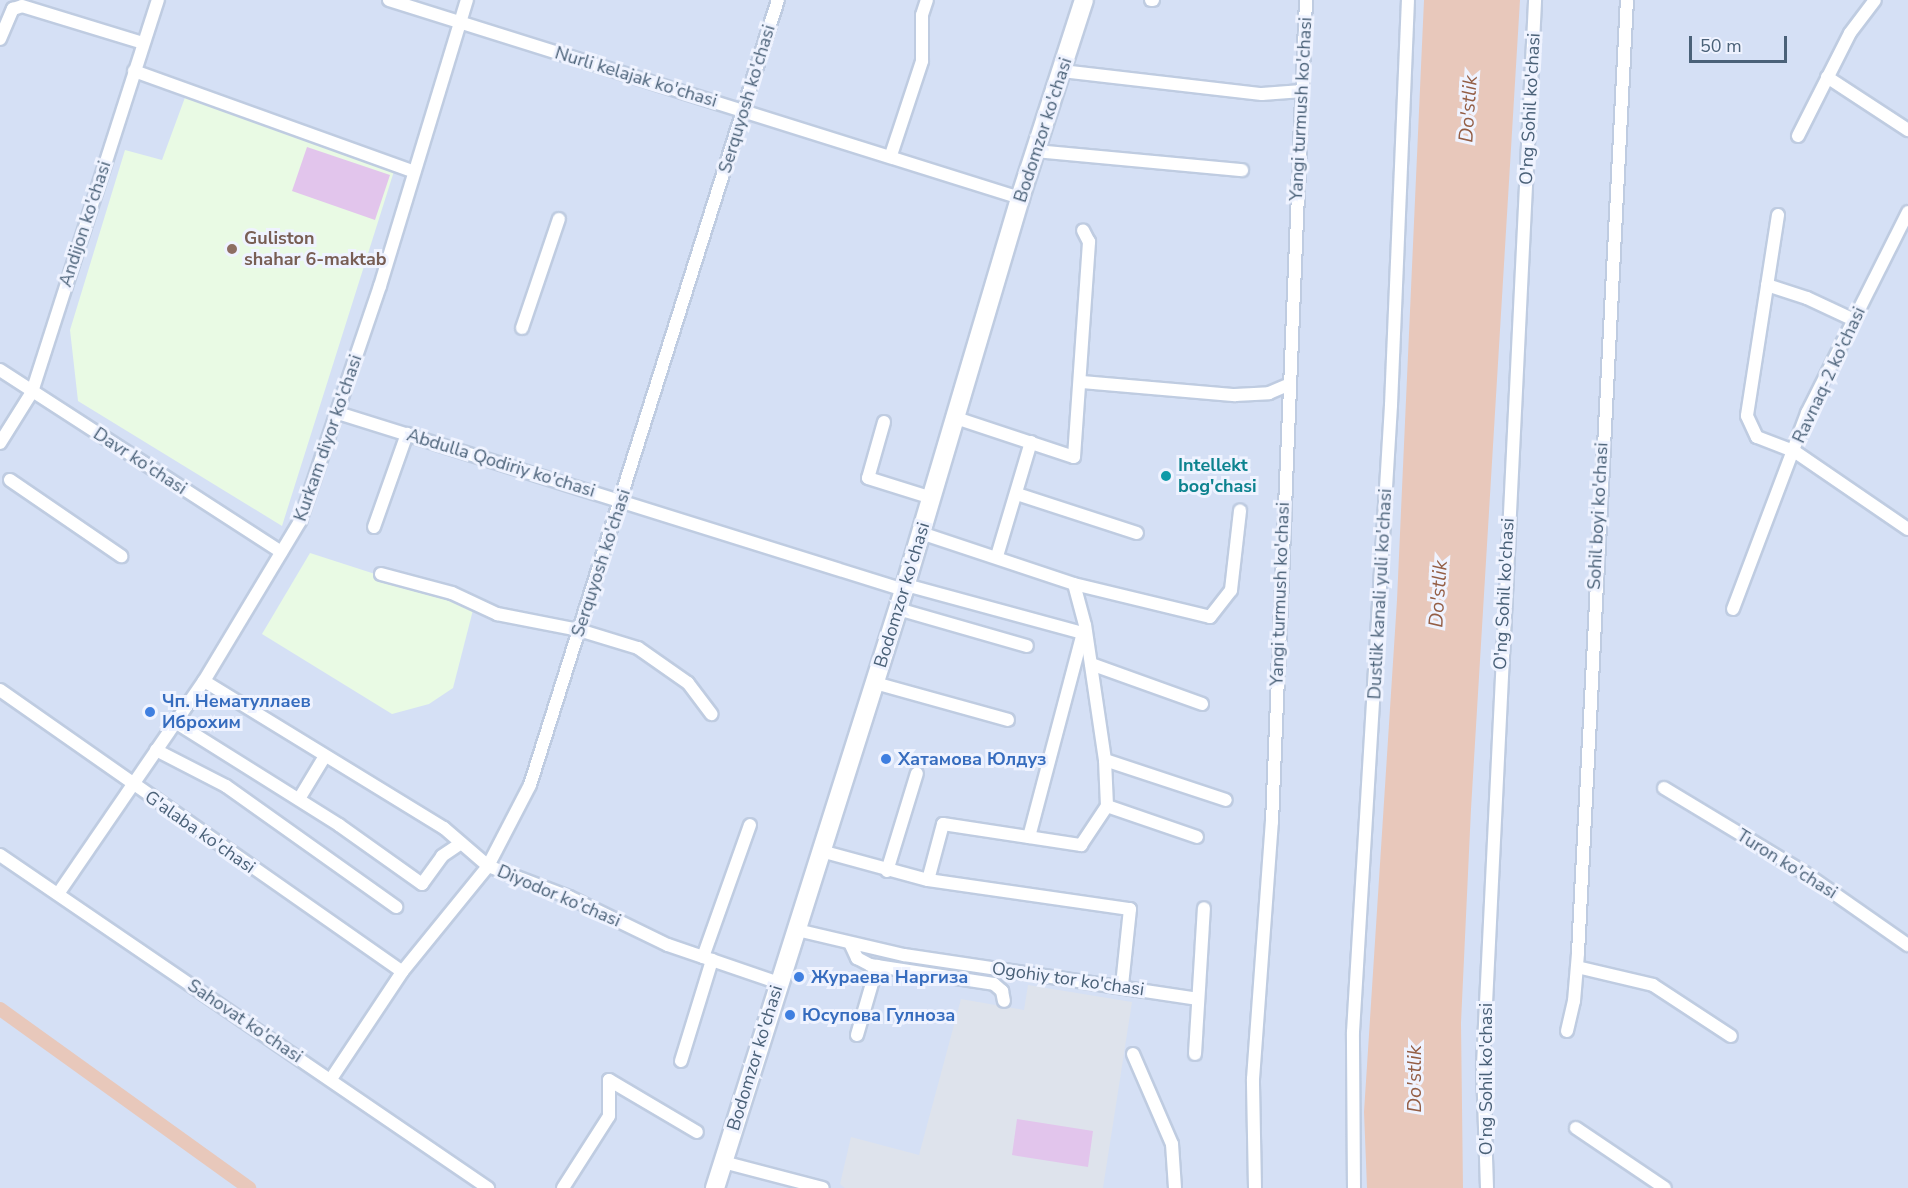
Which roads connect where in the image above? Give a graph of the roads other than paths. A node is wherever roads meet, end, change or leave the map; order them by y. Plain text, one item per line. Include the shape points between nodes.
1 (158, 0) edge
2 (389, 0) edge
3 (467, 0) edge
4 (778, 0) edge
5 (927, 0) edge
6 (1084, 0) edge
7 (1306, 0) edge
8 (1408, 0) edge
9 (1535, 0) edge
10 (1627, 0) edge
11 (1875, 0) edge
12 (460, 22) junction
13 (0, 39) edge
14 (143, 43) junction
15 (134, 71) junction
16 (1062, 71) junction
17 (1827, 77) junction
18 (1302, 91) junction
19 (744, 110) junction
20 (1908, 130) edge
21 (1798, 136) dead end
22 (1036, 151) junction
23 (891, 155) junction
24 (1242, 170) dead end
25 (412, 171) junction
26 (1020, 198) junction
27 (1908, 212) edge
28 (1778, 215) dead end
29 (559, 219) dead end
30 (1083, 230) dead end
31 (1767, 285) junction
32 (1854, 320) junction
33 (522, 328) dead end
34 (0, 370) edge
35 (1082, 382) junction
36 (1288, 385) junction
37 (32, 392) junction
38 (338, 413) junction
39 (956, 418) junction
40 (884, 422) dead end
41 (407, 434) junction
42 (1031, 442) junction
43 (0, 443) edge
44 (1794, 451) junction
45 (10, 480) dead end
46 (1017, 495) junction
47 (932, 498) junction
48 (621, 499) junction
49 (1240, 511) dead end
50 (374, 527) dead end
51 (1908, 529) edge
52 (921, 533) junction
53 (1137, 533) dead end
54 (281, 552) junction
55 (121, 556) dead end
56 (997, 556) junction
57 (381, 574) dead end
58 (1074, 584) junction
59 (905, 588) junction
60 (898, 609) junction
61 (1733, 609) dead end
62 (1084, 629) junction
63 (579, 630) junction
64 (1027, 646) dead end
65 (1091, 664) junction
66 (204, 681) junction
67 (875, 683) junction
68 (0, 690) edge
69 (1202, 704) dead end
70 (711, 714) dead end
71 (1008, 720) dead end
72 (175, 722) junction
73 (156, 750) junction
74 (325, 756) junction
75 (1105, 760) junction
76 (917, 773) dead end
77 (132, 784) junction
78 (1664, 788) dead end
79 (299, 799) junction
80 (1226, 800) dead end
81 (1107, 806) junction
82 (750, 825) dead end
83 (1029, 837) junction
84 (1197, 837) dead end
85 (461, 843) junction
86 (821, 851) junction
87 (0, 855) edge
88 (488, 866) junction
89 (887, 871) junction
90 (928, 880) junction
91 (58, 894) junction
92 (396, 907) dead end
93 (1203, 908) dead end
94 (797, 930) junction
95 (850, 943) junction
96 (1908, 945) edge
97 (707, 958) junction
98 (877, 966) junction
99 (1577, 967) junction
100 (402, 972) junction
101 (779, 983) junction
102 (1122, 985) junction
103 (1197, 999) junction
104 (1004, 1001) dead end
105 (1567, 1031) dead end
106 (857, 1035) dead end
107 (1731, 1036) dead end
108 (1133, 1054) dead end
109 (1195, 1054) dead end
110 (681, 1061) dead end
111 (331, 1079) junction
112 (1576, 1128) dead end
113 (697, 1132) dead end
114 (723, 1162) junction
115 (488, 1188) edge
116 (563, 1188) edge
117 (715, 1188) edge
118 (823, 1188) edge
119 (1175, 1188) edge
120 (1255, 1188) edge
121 (1354, 1188) edge
122 (1487, 1188) edge
123 (1665, 1188) edge

1 - 14 street, Andijon ko'chasi
2 - 12 street, Nurli kelajak ko'chasi
3 - 12 street, Kurkam diyor ko'chasi
4 - 19 street, Serquyosh ko'chasi
5 - 23 street via 922,15 922,61
6 - 16 street, Bodomzor ko'chasi
7 - 18 street, Yangi turmush ko'chasi
8 - 121 street, Dustlik kanali yuli ko'chasi via 1391,405 1353,1032
9 - 122 street, O'ng Sohil ko'chasi via 1483,1054
10 - 99 street, Sohil boyi ko'chasi
11 - 17 street via 1850,33
12 - 19 street, Nurli kelajak ko'chasi
12 - 25 street, Kurkam diyor ko'chasi
13 - 14 street via 13,9 22,6
14 - 15 street, Andijon ko'chasi
15 - 25 street
15 - 37 street, Andijon ko'chasi
16 - 18 street via 1262,94
16 - 22 street, Bodomzor ko'chasi
17 - 20 street
17 - 21 street
18 - 36 street, Yangi turmush ko'chasi
19 - 23 street, Nurli kelajak ko'chasi
19 - 48 street, Serquyosh ko'chasi
22 - 24 street
22 - 26 street, Bodomzor ko'chasi
23 - 26 street, Nurli kelajak ko'chasi
25 - 38 street, Kurkam diyor ko'chasi
26 - 39 street, Bodomzor ko'chasi
27 - 32 street, Ravnaq-2 ko'chasi
28 - 31 street
29 - 33 street
30 - 35 street via 1089,242
31 - 32 street
31 - 44 street via 1747,416 1757,437
32 - 44 street, Ravnaq-2 ko'chasi via 1808,413
34 - 37 street, Davr ko'chasi
35 - 36 street via 1235,395 1269,393
35 - 42 street via 1074,457
36 - 120 street, Yangi turmush ko'chasi via 1272,822 1253,1079
37 - 43 street, Andijon ko'chasi
37 - 54 street, Davr ko'chasi
38 - 41 street, Abdulla Qodiriy ko'chasi
38 - 54 street, Kurkam diyor ko'chasi via 300,521
39 - 42 street
39 - 47 street, Bodomzor ko'chasi
40 - 47 street via 868,478
41 - 48 street, Abdulla Qodiriy ko'chasi
41 - 50 street
42 - 46 street
44 - 51 street
44 - 61 street, Ravnaq-2 ko'chasi
45 - 55 street
46 - 53 street
46 - 56 street
47 - 52 street, Bodomzor ko'chasi
48 - 59 street, Abdulla Qodiriy ko'chasi
48 - 63 street, Serquyosh ko'chasi
49 - 58 street via 1231,590 1210,617
52 - 56 street
52 - 59 street, Bodomzor ko'chasi
54 - 66 street, Kurkam diyor ko'chasi
56 - 58 street
57 - 63 street via 452,593 497,614
58 - 62 street
59 - 60 street, Bodomzor ko'chasi
59 - 62 street, Abdulla Qodiriy ko'chasi
60 - 64 street
60 - 67 street, Bodomzor ko'chasi
62 - 65 street
62 - 83 street
63 - 70 street via 638,648 688,683
63 - 88 street, Serquyosh ko'chasi via 530,785
65 - 69 street
65 - 75 street
66 - 72 street, Kurkam diyor ko'chasi
66 - 74 street, Diyodor ko'chasi
67 - 71 street
67 - 86 street, Bodomzor ko'chasi
68 - 77 street, G'alaba ko'chasi
72 - 73 street, Kurkam diyor ko'chasi
72 - 79 street
73 - 77 street, Kurkam diyor ko'chasi
73 - 92 street via 226,786
74 - 79 street
74 - 85 street, Diyodor ko'chasi via 444,828
75 - 80 street
75 - 81 street
76 - 89 street
77 - 91 street, Kurkam diyor ko'chasi
77 - 100 street, G'alaba ko'chasi
78 - 96 street, Turon ko'chasi via 1805,873
79 - 85 street via 422,884 442,856
81 - 83 street via 1081,845
81 - 84 street
82 - 97 street
83 - 90 street via 943,824
85 - 88 street, Diyodor ko'chasi
86 - 89 street
86 - 94 street, Bodomzor ko'chasi
87 - 91 street, Sahovat ko'chasi
88 - 97 street, Diyodor ko'chasi
88 - 100 street, Serquyosh ko'chasi
89 - 90 street
90 - 102 street via 1130,909
91 - 111 street, Sahovat ko'chasi
93 - 103 street
94 - 95 street, Ogohiy tor ko'chasi
94 - 101 street, Bodomzor ko'chasi
95 - 98 street via 857,958
95 - 102 street, Ogohiy tor ko'chasi via 904,955
97 - 101 street, Diyodor ko'chasi
97 - 110 street
98 - 104 street via 994,984 1002,991
98 - 106 street
99 - 105 street, Sohil boyi ko'chasi
99 - 107 street via 1653,985
100 - 111 street, Serquyosh ko'chasi
101 - 114 street, Bodomzor ko'chasi
102 - 103 street, Ogohiy tor ko'chasi
103 - 109 street
108 - 119 street via 1172,1144
111 - 115 street, Sahovat ko'chasi
112 - 123 street
113 - 116 street via 609,1080 609,1116
114 - 117 street, Bodomzor ko'chasi
114 - 118 street

